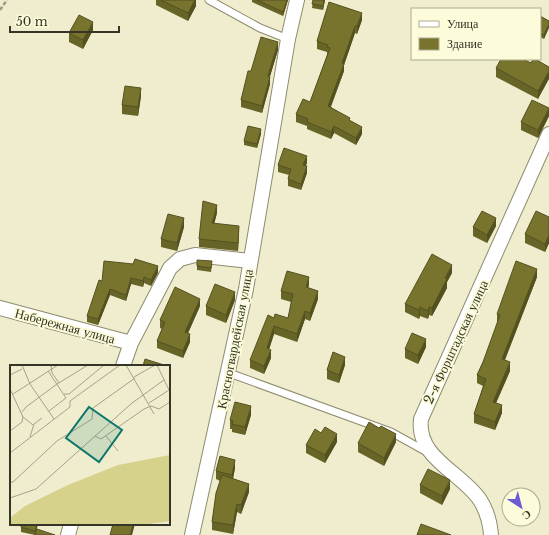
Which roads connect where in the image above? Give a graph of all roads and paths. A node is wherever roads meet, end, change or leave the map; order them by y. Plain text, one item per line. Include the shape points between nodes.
1 (6, 0) edge
2 (209, 0) edge
3 (298, 0) edge
4 (0, 10) edge
5 (288, 39) junction
6 (549, 134) edge
7 (250, 261) junction
8 (0, 308) edge
9 (131, 343) junction
10 (123, 365) edge
11 (229, 372) junction
12 (430, 454) junction
13 (71, 525) edge
14 (68, 535) edge
15 (192, 535) edge
16 (491, 535) edge

1 - 4 path
2 - 5 lane via 260,28
3 - 5 street, Красногвардейская улица
5 - 7 street, Красногвардейская улица
6 - 12 street, 2-я Форштадская улица via 424,409 421,436
7 - 9 street, Набережная улица via 196,255 180,259 165,276
7 - 11 street, Красногвардейская улица
8 - 9 street, Набережная улица
9 - 10 street, Набережная улица
11 - 12 lane via 391,432
11 - 15 street, Красногвардейская улица
12 - 16 street, 2-я Форштадская улица via 480,499 486,511
13 - 14 street

